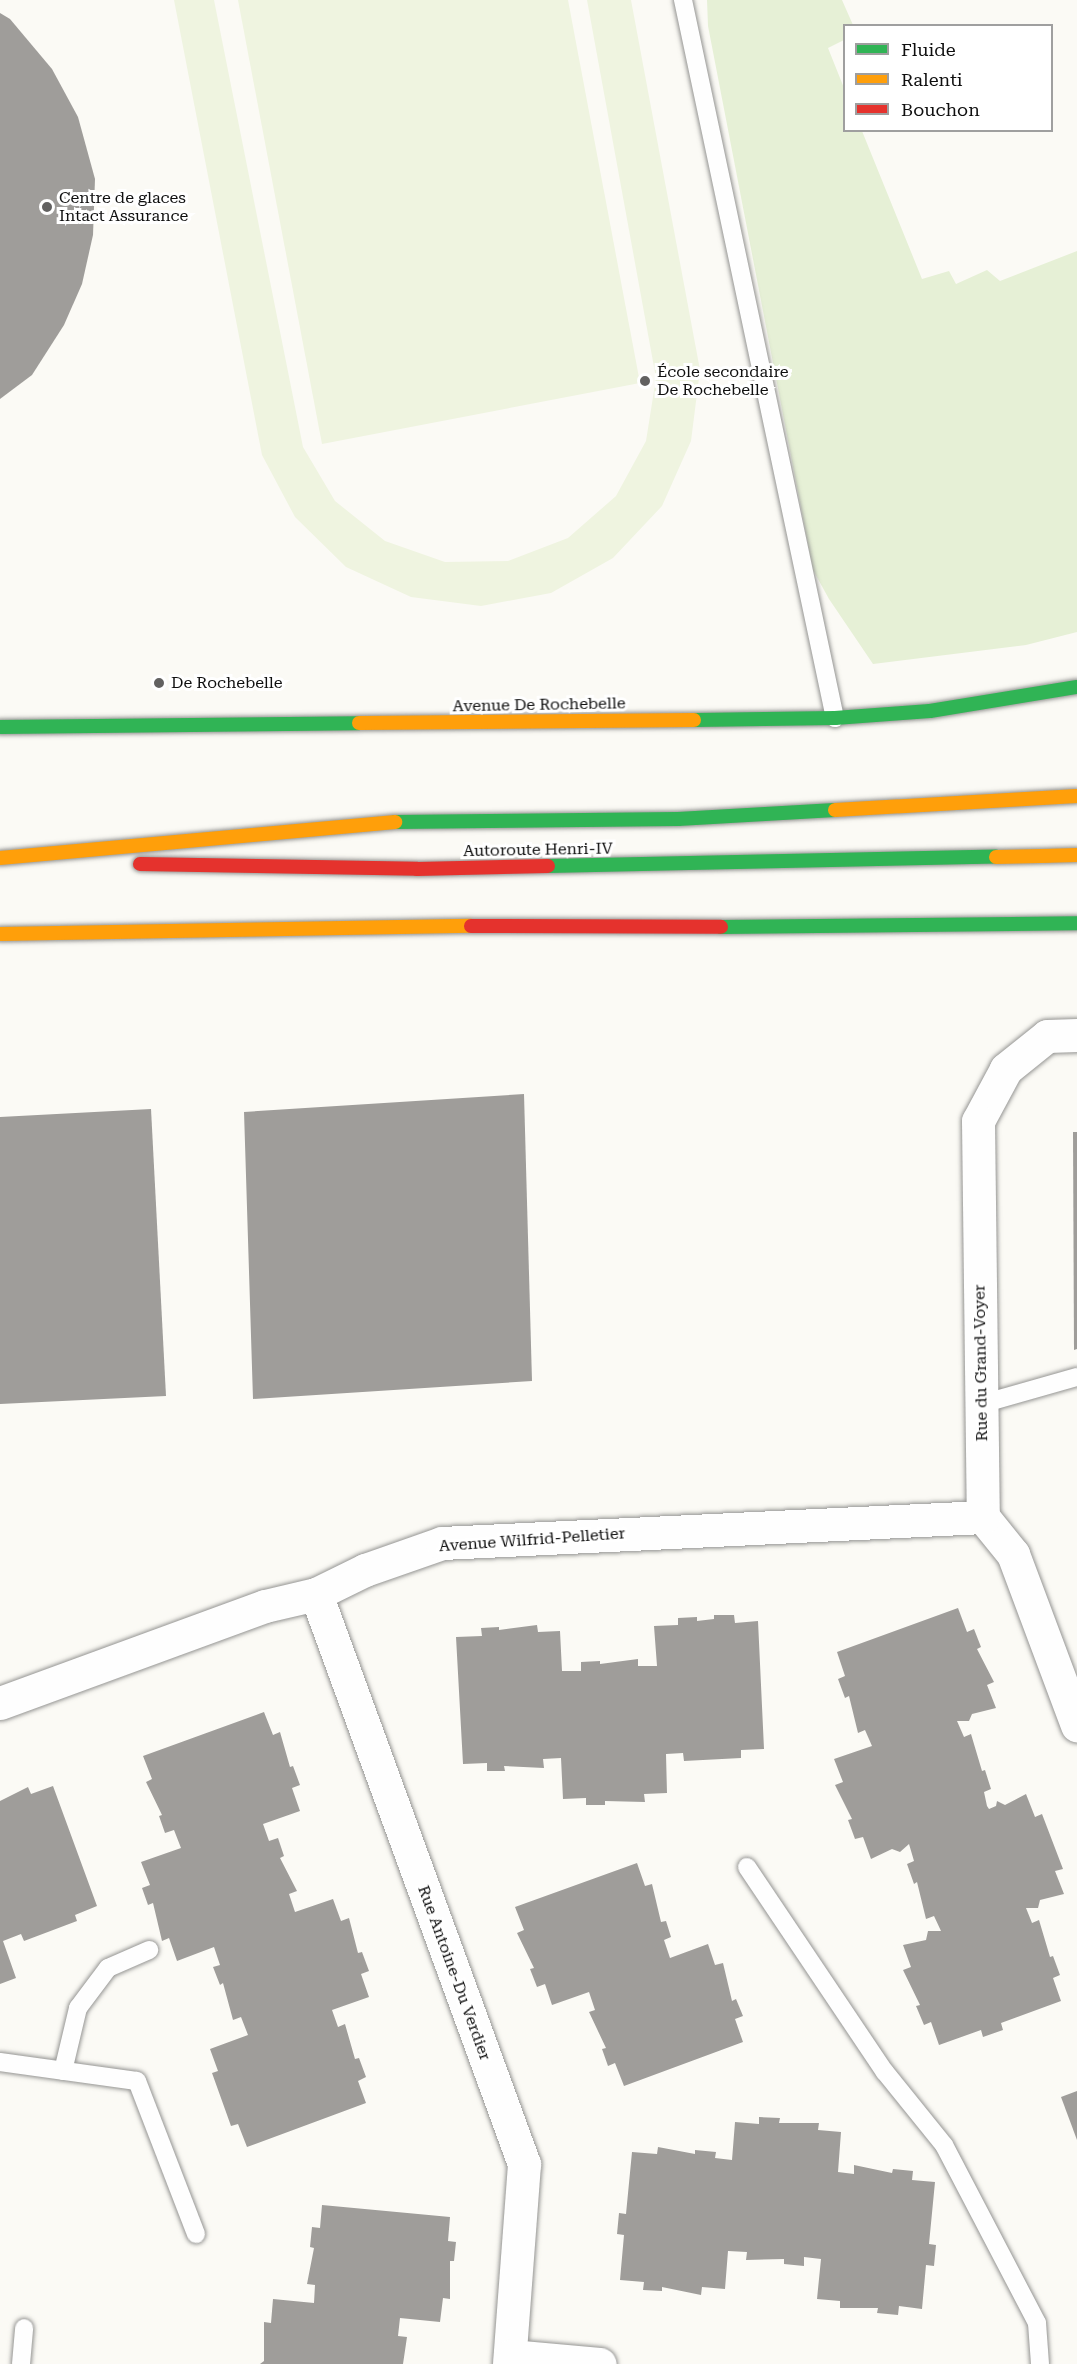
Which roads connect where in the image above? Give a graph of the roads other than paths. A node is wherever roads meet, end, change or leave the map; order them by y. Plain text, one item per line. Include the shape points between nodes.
1 (683, 0) edge
2 (1077, 687) edge
3 (835, 718) junction
4 (0, 727) edge
5 (1077, 787) edge
6 (1032, 796) junction
7 (1077, 796) edge
8 (1077, 855) edge
9 (0, 859) edge
10 (1077, 923) edge
11 (0, 934) edge
12 (1077, 1035) edge
13 (1077, 1377) edge
14 (982, 1404) junction
15 (983, 1517) junction
16 (316, 1594) junction
17 (0, 1703) edge
18 (1077, 1725) edge
19 (747, 1867) dead end
20 (149, 1950) dead end
21 (0, 2062) edge
22 (63, 2071) junction
23 (196, 2234) dead end
24 (24, 2328) dead end
25 (510, 2360) edge
26 (21, 2364) edge
27 (600, 2364) edge
28 (1040, 2364) edge

1 - 3 lane
2 - 3 main road, Avenue De Rochebelle via 930,711
3 - 4 main road, Avenue De Rochebelle
5 - 6 main road
6 - 7 main road
6 - 9 main road via 678,819 417,820
8 - 9 main road, Autoroute Henri-IV via 417,869
10 - 11 main road via 422,926
12 - 14 street, Rue du Grand-Voyer via 1047,1036 1006,1069 978,1121
13 - 14 lane
14 - 15 street, Rue du Grand-Voyer
15 - 16 street, Avenue Wilfrid-Pelletier via 442,1543 365,1570
15 - 18 street via 1013,1554
16 - 17 street, Avenue Wilfrid-Pelletier via 265,1606
16 - 25 street, Rue Antoine-Du Verdier via 524,2164
19 - 28 lane via 885,2072 944,2145 1037,2323
20 - 22 lane via 108,1968 78,2008
21 - 22 lane
22 - 23 lane via 137,2081
24 - 26 lane
25 - 27 street

